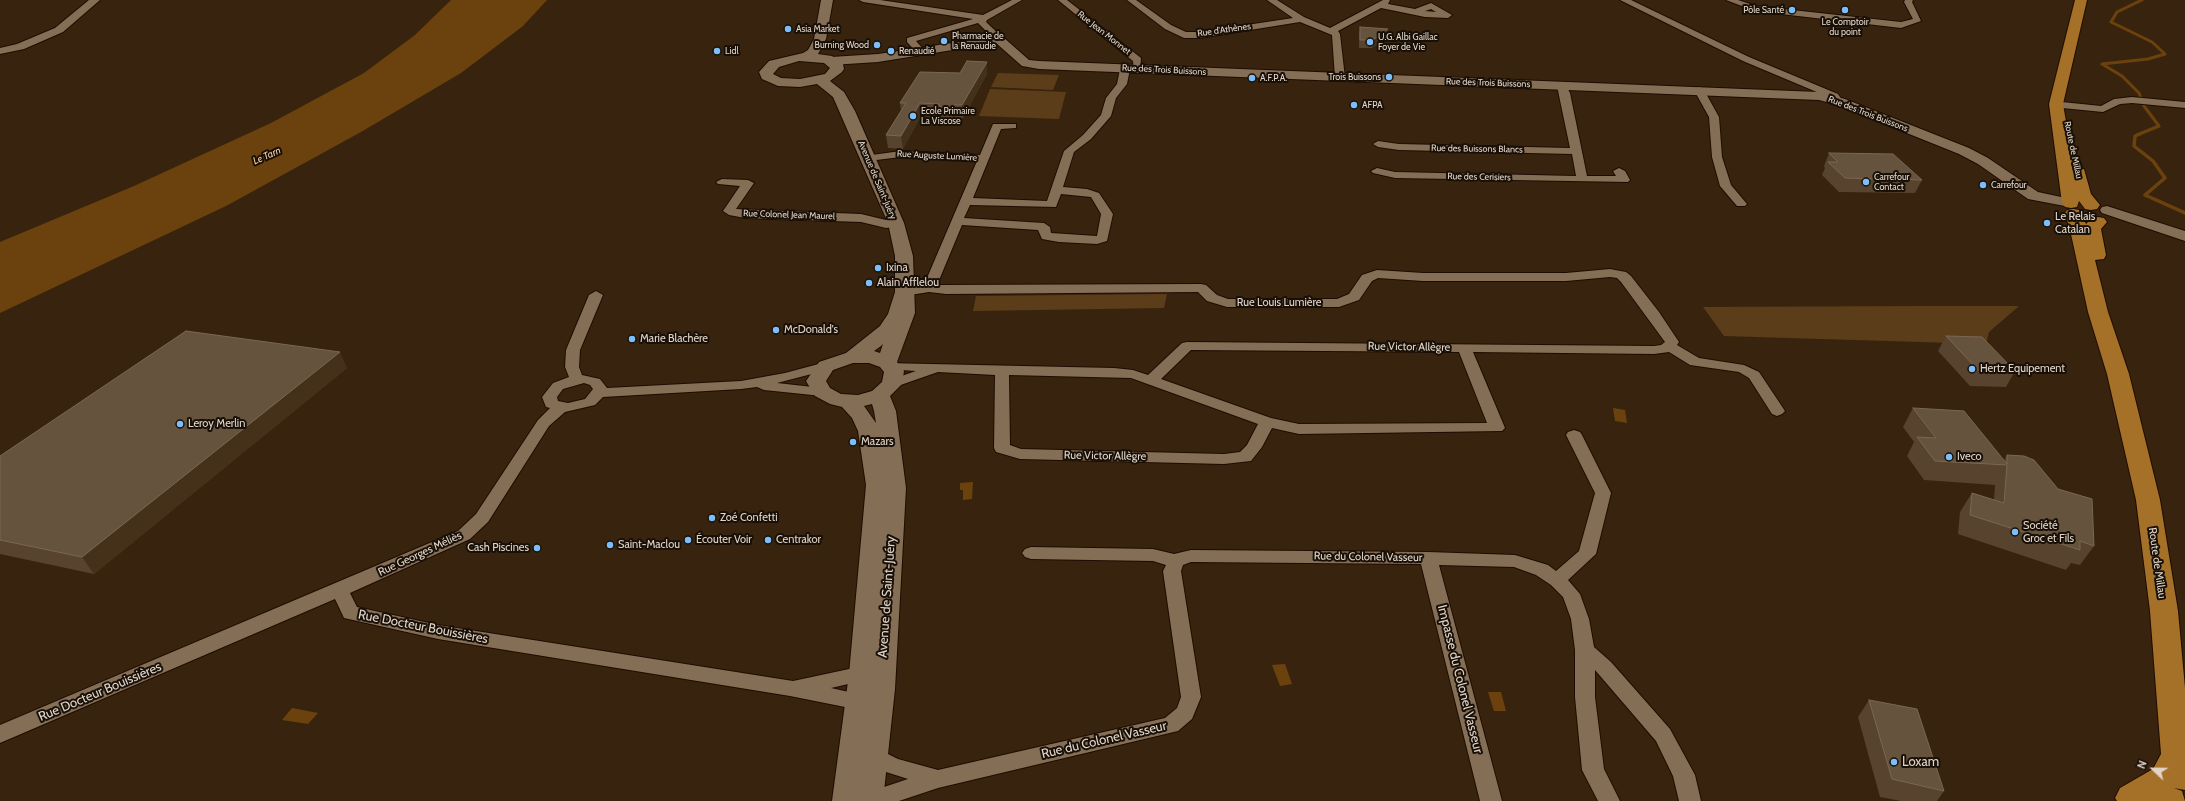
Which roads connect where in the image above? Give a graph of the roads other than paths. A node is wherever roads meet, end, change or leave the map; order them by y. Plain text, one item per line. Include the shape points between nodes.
1 (95, 0) edge
2 (827, 0) edge
3 (863, 0) edge
4 (919, 0) edge
5 (1018, 0) edge
6 (1062, 0) edge
7 (1131, 0) edge
8 (1271, 0) edge
9 (1389, 0) edge
10 (1624, 0) edge
11 (1730, 0) edge
12 (1909, 0) edge
13 (2080, 0) edge
14 (1380, 5) junction
15 (912, 7) junction
16 (1416, 12) dead end
17 (984, 19) junction
18 (1301, 19) junction
19 (1330, 32) junction
20 (999, 39) junction
21 (0, 51) edge
22 (921, 52) junction
23 (807, 57) junction
24 (1131, 69) junction
25 (829, 71) junction
26 (1340, 78) junction
27 (1562, 86) junction
28 (1699, 90) junction
29 (1814, 91) junction
30 (2061, 99) junction
31 (2185, 104) edge
32 (1012, 126) dead end
33 (1378, 144) dead end
34 (1575, 151) junction
35 (868, 158) junction
36 (983, 158) junction
37 (1377, 171) dead end
38 (1619, 171) dead end
39 (1582, 179) junction
40 (722, 182) dead end
41 (1057, 190) junction
42 (965, 201) junction
43 (1741, 204) dead end
44 (1052, 205) junction
45 (889, 207) junction
46 (2071, 208) junction
47 (2100, 215) junction
48 (861, 218) junction
49 (957, 221) junction
50 (896, 223) junction
51 (1044, 227) junction
52 (2185, 236) edge
53 (1514, 265) dead end
54 (1520, 277) junction
55 (929, 288) junction
56 (904, 292) junction
57 (596, 295) dead end
58 (1669, 346) junction
59 (1464, 348) junction
60 (853, 357) junction
61 (826, 366) junction
62 (1002, 371) junction
63 (2118, 374) junction
64 (887, 377) junction
65 (577, 380) junction
66 (1151, 380) junction
67 (741, 385) junction
68 (822, 392) junction
69 (599, 393) junction
70 (848, 401) junction
71 (560, 408) junction
72 (1777, 411) dead end
73 (1267, 422) junction
74 (1574, 435) dead end
75 (1031, 553) dead end
76 (1428, 558) junction
77 (1176, 561) junction
78 (1557, 580) junction
79 (339, 590) junction
80 (1585, 650) junction
81 (863, 674) junction
82 (790, 688) junction
83 (860, 702) junction
84 (0, 734) edge
85 (874, 756) junction
86 (2180, 766) edge
87 (938, 779) junction
88 (2131, 798) edge
89 (847, 801) edge
90 (870, 801) edge
91 (1491, 801) edge
92 (1610, 801) edge
93 (1690, 801) edge
94 (2171, 801) edge

1 - 21 street via 59,30 20,47
2 - 23 main road via 817,46
3 - 15 street
4 - 15 street
5 - 17 street
6 - 24 street, Rue Jean Monnet via 1138,60
7 - 18 street, Rue d'Athènes via 1176,33 1191,35
8 - 18 street
9 - 14 street
10 - 29 street
11 - 12 street via 1755,8 1901,24 1917,21 1918,18
13 - 30 main road, Route de Millau
14 - 16 street
14 - 19 street
15 - 17 street
17 - 20 street via 982,23
17 - 22 street via 910,40
18 - 19 street
19 - 26 street via 1336,34
20 - 22 street
20 - 24 street, Rue des Trois Buissons via 1019,58 1039,65
22 - 25 street via 856,62
23 - 25 main road
23 - 25 main road via 774,64 766,72 767,76 778,82 788,83
24 - 26 street, Rue des Trois Buissons
24 - 41 street via 1111,98 1106,116 1087,137 1068,151
25 - 35 main road, Avenue de Saint-Juéry
26 - 27 street, Rue des Trois Buissons
27 - 28 street, Rue des Trois Buissons
27 - 34 street
28 - 29 street, Rue des Trois Buissons
28 - 43 street via 1714,117 1717,156 1726,186
29 - 46 street, Rue des Trois Buissons via 1941,143 1967,157 2025,196
30 - 31 street via 2103,109 2118,101 2132,100
30 - 46 main road, Route de Millau via 2056,104 2056,118
30 - 47 main road, Route de Millau via 2081,189 2085,198
32 - 36 street, Rue Auguste Lumière via 997,126
33 - 34 street, Rue des Buissons Blancs via 1399,147
34 - 39 street
35 - 36 street, Rue Auguste Lumière via 901,154
35 - 45 main road, Avenue de Saint-Juéry
36 - 42 street, Rue Auguste Lumière
37 - 39 street, Rue des Cerisiers via 1395,175
38 - 39 street, Rue des Cerisiers via 1624,180
40 - 48 street, Rue Colonel Jean Maurel via 748,183 729,211 745,214
41 - 44 street
41 - 51 street via 1095,195 1107,214 1104,236 1097,240 1051,237 1044,232
42 - 44 street
42 - 49 street, Rue Auguste Lumière
44 - 51 street
45 - 48 street, Rue Colonel Jean Maurel
45 - 50 main road, Avenue de Saint-Juéry
46 - 47 main road
46 - 63 main road, Route de Millau via 2078,225 2098,312
47 - 52 street
47 - 63 main road, Route de Millau via 2092,232 2114,327
48 - 50 street, Rue Colonel Jean Maurel via 886,224
49 - 51 street
49 - 55 street, Rue Auguste Lumière
50 - 56 main road, Avenue de Saint-Juéry via 904,256
53 - 54 street
54 - 55 street, Rue Louis Lumière via 1423,277 1377,274 1367,278 1354,297 1339,303 1227,303 1212,298 1201,288
54 - 58 street, Rue Louis Lumière via 1621,274 1652,312 1672,342
55 - 56 street
56 - 60 main road, Avenue de Saint-Juéry via 897,314 888,329
56 - 64 main road, Avenue de Saint-Juéry via 906,313 892,346
57 - 65 street via 573,350 572,367
58 - 59 street, Rue Victor Allègre via 1654,350
58 - 72 street via 1695,362 1744,369 1754,374
59 - 66 street, Rue Victor Allègre via 1188,346
59 - 73 street, Rue Victor Allègre via 1497,428 1299,429
60 - 61 main road
60 - 64 main road via 872,357
61 - 67 street via 786,377
61 - 68 main road via 816,381
62 - 64 street, Rue Victor Allègre via 939,369
62 - 66 street, Rue Victor Allègre via 1114,372
62 - 73 street, Rue Victor Allègre via 1002,448 1020,454 1224,459 1245,457 1254,447
63 - 86 main road, Route de Millau via 2148,500 2164,611
64 - 70 main road via 864,400
64 - 85 main road, Avenue de Saint-Juéry via 884,411 894,488
65 - 69 street via 595,382 599,385
65 - 71 street via 558,386 551,393 549,397 552,404
66 - 73 street, Rue Victor Allègre
67 - 68 street
67 - 69 street
68 - 70 main road via 837,400
69 - 71 street via 583,405
70 - 81 main road, Avenue de Saint-Juéry via 861,415 869,431 877,485
71 - 79 street, Rue Georges Méliès via 543,423 482,518 464,535
74 - 78 street via 1603,493 1587,554
75 - 77 street, Rue du Colonel Vasseur via 1153,555
76 - 77 street, Rue du Colonel Vasseur via 1191,556
76 - 78 street, Rue du Colonel Vasseur via 1516,561 1527,563
76 - 91 street, Impasse du Colonel Vasseur
77 - 87 street, Rue du Colonel Vasseur via 1172,571 1191,697 1185,713 1171,725
78 - 80 street, Rue du Colonel Vasseur via 1571,594 1580,619
79 - 82 street, Rue Docteur Bouissières via 351,613 358,615 438,632
79 - 84 street, Rue Docteur Bouissières
80 - 92 street, Rue du Colonel Vasseur via 1585,697 1593,770
80 - 93 street via 1604,667 1663,735 1684,775
81 - 82 street, Rue Docteur Bouissières
81 - 83 main road, Avenue de Saint-Juéry
82 - 83 street, Rue Docteur Bouissières
83 - 89 main road, Avenue de Saint-Juéry
85 - 87 street, Rue du Colonel Vasseur via 893,766
85 - 90 main road, Avenue de Saint-Juéry
86 - 88 main road, Route de Millau
87 - 90 street, Rue du Colonel Vasseur
88 - 94 main road via 2153,796

